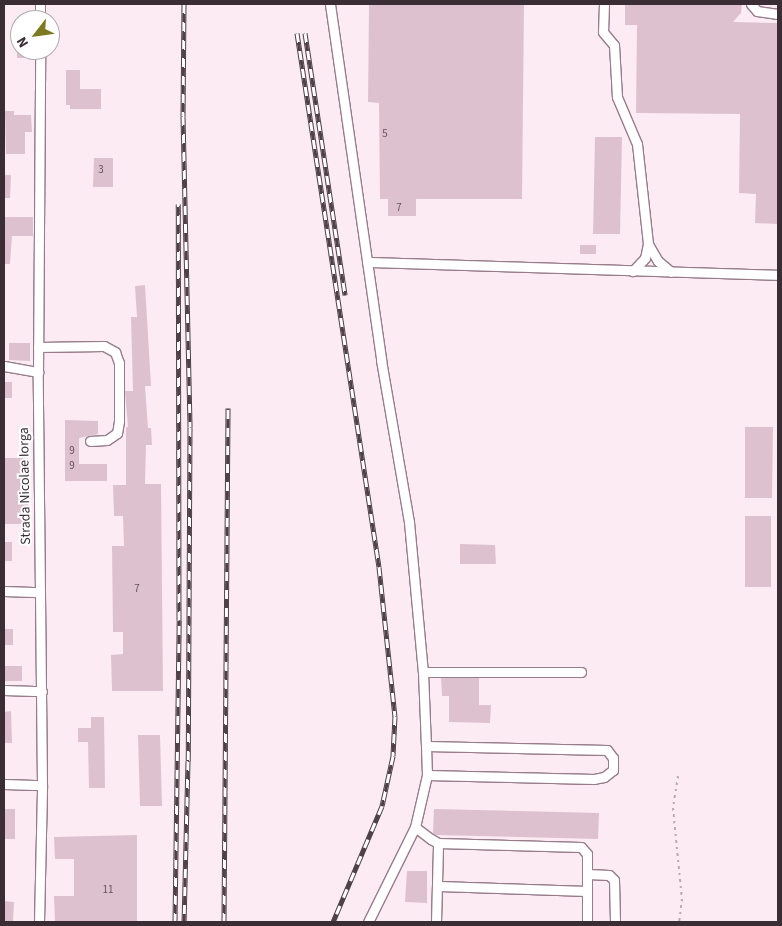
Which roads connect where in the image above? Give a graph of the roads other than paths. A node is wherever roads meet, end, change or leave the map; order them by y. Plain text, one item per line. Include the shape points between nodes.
1 (330, 4) edge
2 (604, 4) edge
3 (751, 4) edge
4 (778, 14) edge
5 (40, 60) edge
6 (648, 244) junction
7 (367, 262) junction
8 (633, 271) junction
9 (671, 272) junction
10 (778, 275) edge
11 (38, 347) junction
12 (4, 366) edge
13 (38, 372) junction
14 (90, 441) dead end
15 (4, 591) edge
16 (40, 592) junction
17 (423, 672) junction
18 (581, 672) dead end
19 (4, 690) edge
20 (42, 690) junction
21 (426, 746) junction
22 (427, 775) junction
23 (4, 784) edge
24 (42, 785) junction
25 (415, 827) junction
26 (438, 842) junction
27 (588, 874) junction
28 (438, 886) junction
29 (587, 891) junction
30 (39, 922) edge
31 (368, 922) edge
32 (435, 922) edge
33 (441, 922) edge
34 (587, 922) edge
35 (616, 922) edge

1 - 7 street
2 - 6 street via 603,32 614,45 617,97 636,140
3 - 4 street via 757,11
5 - 11 street, Strada Nicolae Iorga
6 - 8 street via 642,263
6 - 9 street via 658,261
7 - 8 street
7 - 17 street via 409,522
8 - 9 street
9 - 10 street
11 - 13 street, Strada Nicolae Iorga
11 - 14 street via 104,346 115,352 119,363 117,433 107,440
12 - 13 street
13 - 16 street, Strada Nicolae Iorga
15 - 16 street
16 - 20 street, Strada Nicolae Iorga
17 - 18 street
17 - 21 street
19 - 20 street
20 - 24 street, Strada Nicolae Iorga
21 - 22 street
21 - 22 street via 606,750 613,758 613,770 594,779
22 - 25 street
23 - 24 street
24 - 30 street, Strada Nicolae Iorga
25 - 26 street
25 - 31 street
26 - 27 street via 580,847 588,854
26 - 28 street
27 - 29 street
27 - 35 street via 609,875 614,880
28 - 29 street
28 - 32 street
29 - 34 street
32 - 33 street

